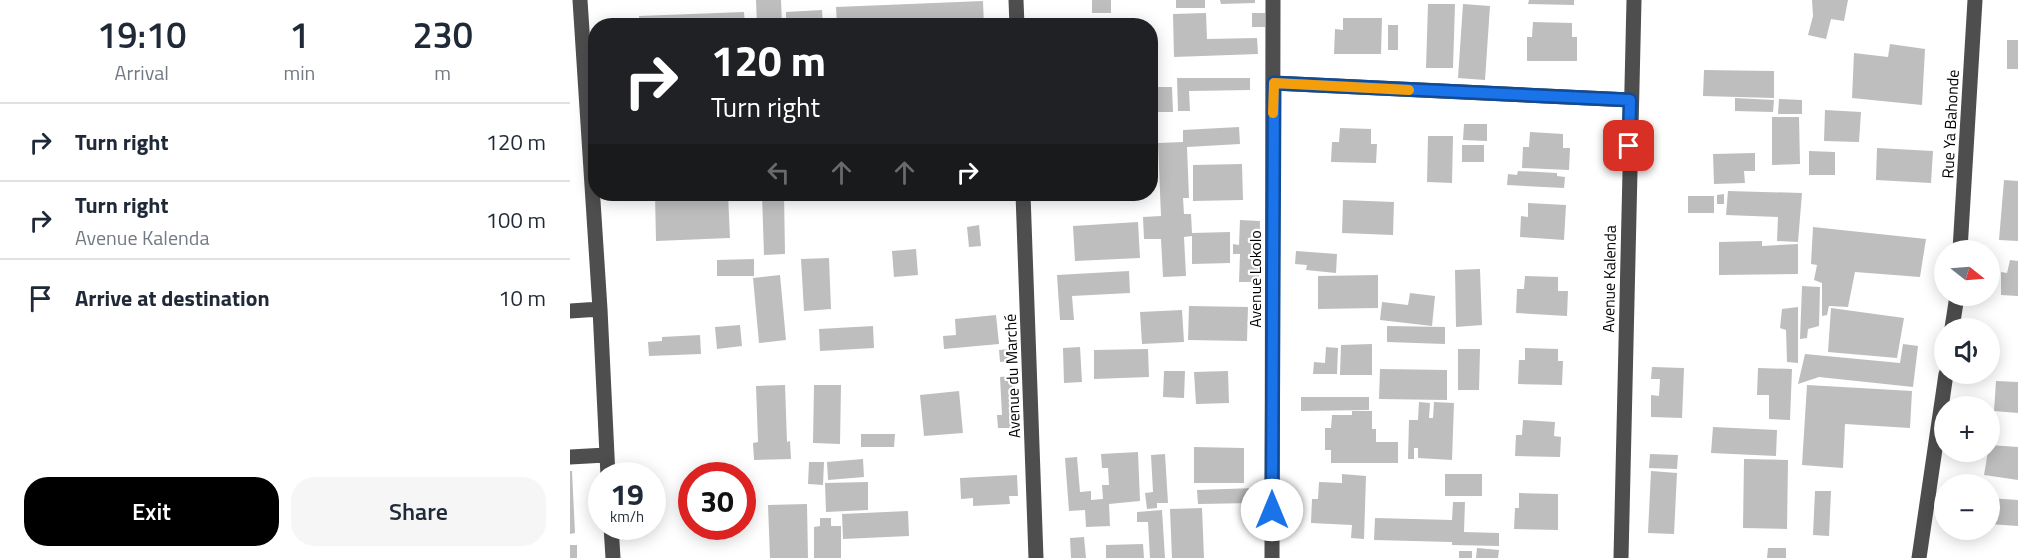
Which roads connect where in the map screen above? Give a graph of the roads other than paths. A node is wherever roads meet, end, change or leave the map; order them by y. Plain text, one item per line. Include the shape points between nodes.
1 (580, 0) edge
2 (1016, 0) edge
3 (1273, 0) edge
4 (1634, 0) edge
5 (1975, 0) edge
6 (1017, 18) edge
7 (1274, 83) junction
8 (1630, 100) junction
9 (588, 124) edge
10 (593, 201) edge
11 (1023, 201) edge
12 (1961, 240) edge
13 (600, 309) junction
14 (570, 311) edge
15 (1945, 384) edge
16 (606, 455) junction
17 (570, 457) edge
18 (607, 462) edge
19 (612, 540) edge
20 (613, 558) edge
21 (1036, 558) edge
22 (1272, 558) edge
23 (1621, 558) edge
24 (1919, 558) edge

1 - 9 street
2 - 6 street
3 - 7 street, Avenue Lokolo
4 - 8 street, Avenue Kalenda
5 - 12 street, Rue Ya Bahonde
7 - 8 street
7 - 22 street, Avenue Lokolo
8 - 23 street, Avenue Kalenda
10 - 13 street
11 - 21 street, Avenue du Marché
13 - 14 street
13 - 16 street
15 - 24 street
16 - 17 street
16 - 18 street
19 - 20 street

